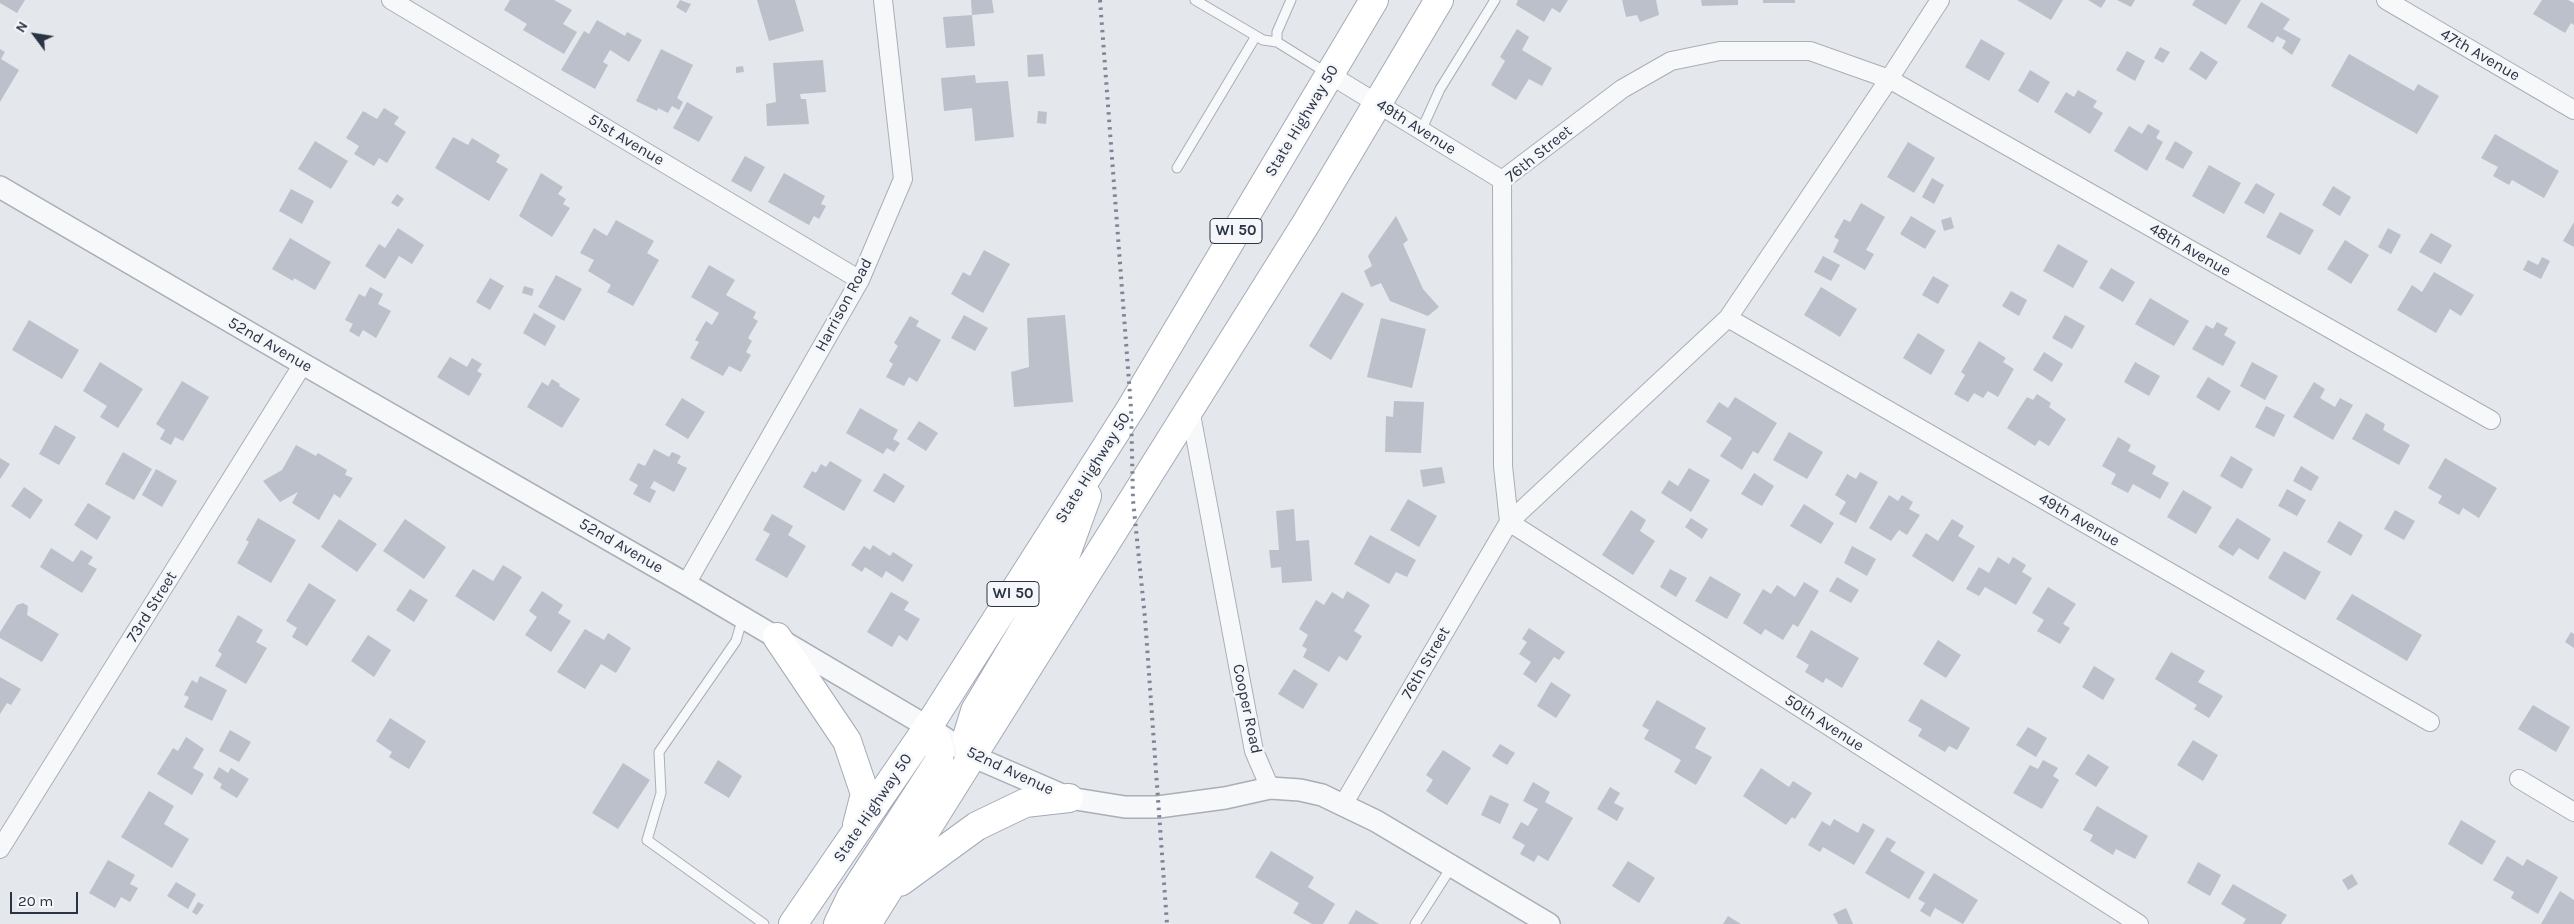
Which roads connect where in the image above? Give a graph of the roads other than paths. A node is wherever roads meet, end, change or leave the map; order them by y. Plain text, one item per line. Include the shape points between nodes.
1 (391, 0) edge
2 (883, 0) edge
3 (1196, 0) edge
4 (1291, 0) edge
5 (1374, 0) edge
6 (1439, 0) edge
7 (1495, 0) edge
8 (1940, 0) edge
9 (2386, 0) edge
10 (1256, 36) junction
11 (1277, 42) junction
12 (1329, 74) junction
13 (1890, 79) junction
14 (1377, 104) junction
15 (2574, 110) edge
16 (1421, 131) junction
17 (1177, 168) dead end
18 (1502, 180) junction
19 (0, 187) edge
20 (860, 280) junction
21 (1728, 318) junction
22 (303, 364) junction
23 (1190, 409) junction
24 (2491, 420) dead end
25 (1097, 461) junction
26 (1509, 522) junction
27 (686, 584) junction
28 (743, 617) junction
29 (777, 637) junction
30 (2430, 722) dead end
31 (928, 727) junction
32 (972, 756) junction
33 (2519, 779) dead end
34 (1270, 788) junction
35 (1069, 798) junction
36 (1344, 803) junction
37 (2574, 812) edge
38 (854, 835) junction
39 (0, 849) edge
40 (1452, 866) junction
41 (888, 890) junction
42 (764, 924) edge
43 (794, 924) edge
44 (838, 924) edge
45 (867, 924) edge
46 (1415, 924) edge
47 (1549, 924) edge
48 (2139, 924) edge

1 - 20 street, 51st Avenue
2 - 20 street, Harrison Road via 903,179
3 - 10 lane
4 - 11 lane via 1277,32
5 - 12 main road, State Highway 50 / WI 50
6 - 14 main road, WI 50
7 - 16 lane via 1440,88
8 - 13 street, 76th Street
9 - 15 street, 47th Avenue
10 - 11 lane
10 - 17 lane
11 - 12 lane
12 - 14 street, 49th Avenue
12 - 25 main road, State Highway 50 / WI 50
13 - 18 street, 76th Street via 1810,51 1720,51 1671,61 1622,89
13 - 21 street, 76th Street
13 - 24 street, 48th Avenue
14 - 16 street, 49th Avenue
14 - 23 main road, WI 50
16 - 18 street, 49th Avenue
18 - 26 street, 76th Street via 1503,466
19 - 22 street, 52nd Avenue
20 - 27 street, Harrison Road
21 - 26 street, 76th Street
21 - 30 street, 49th Avenue
22 - 27 street, 52nd Avenue
22 - 39 street, 73rd Street
23 - 32 main road, WI 50
23 - 34 street, Cooper Road via 1254,751
25 - 31 main road, State Highway 50 / WI 50
25 - 32 main road via 1080,520 1066,554 975,711 967,737
26 - 36 street, 76th Street
26 - 48 street, 50th Avenue
27 - 28 street, 52nd Avenue
28 - 29 street, 52nd Avenue
28 - 42 lane via 736,641 659,752 661,793 647,840
29 - 31 street, 52nd Avenue
29 - 38 main road via 848,741 864,794
31 - 32 street, 52nd Avenue
31 - 38 main road, State Highway 50 / WI 50
31 - 44 main road via 940,750 939,761 851,897
32 - 35 street, 52nd Avenue
32 - 41 main road, WI 50
33 - 37 street
34 - 35 street, 52nd Avenue via 1158,807 1125,807
34 - 36 street via 1300,790
35 - 41 main road via 1025,803 977,826
36 - 40 street
38 - 43 main road, State Highway 50 / WI 50
40 - 46 lane
40 - 47 street
41 - 45 main road, WI 50

